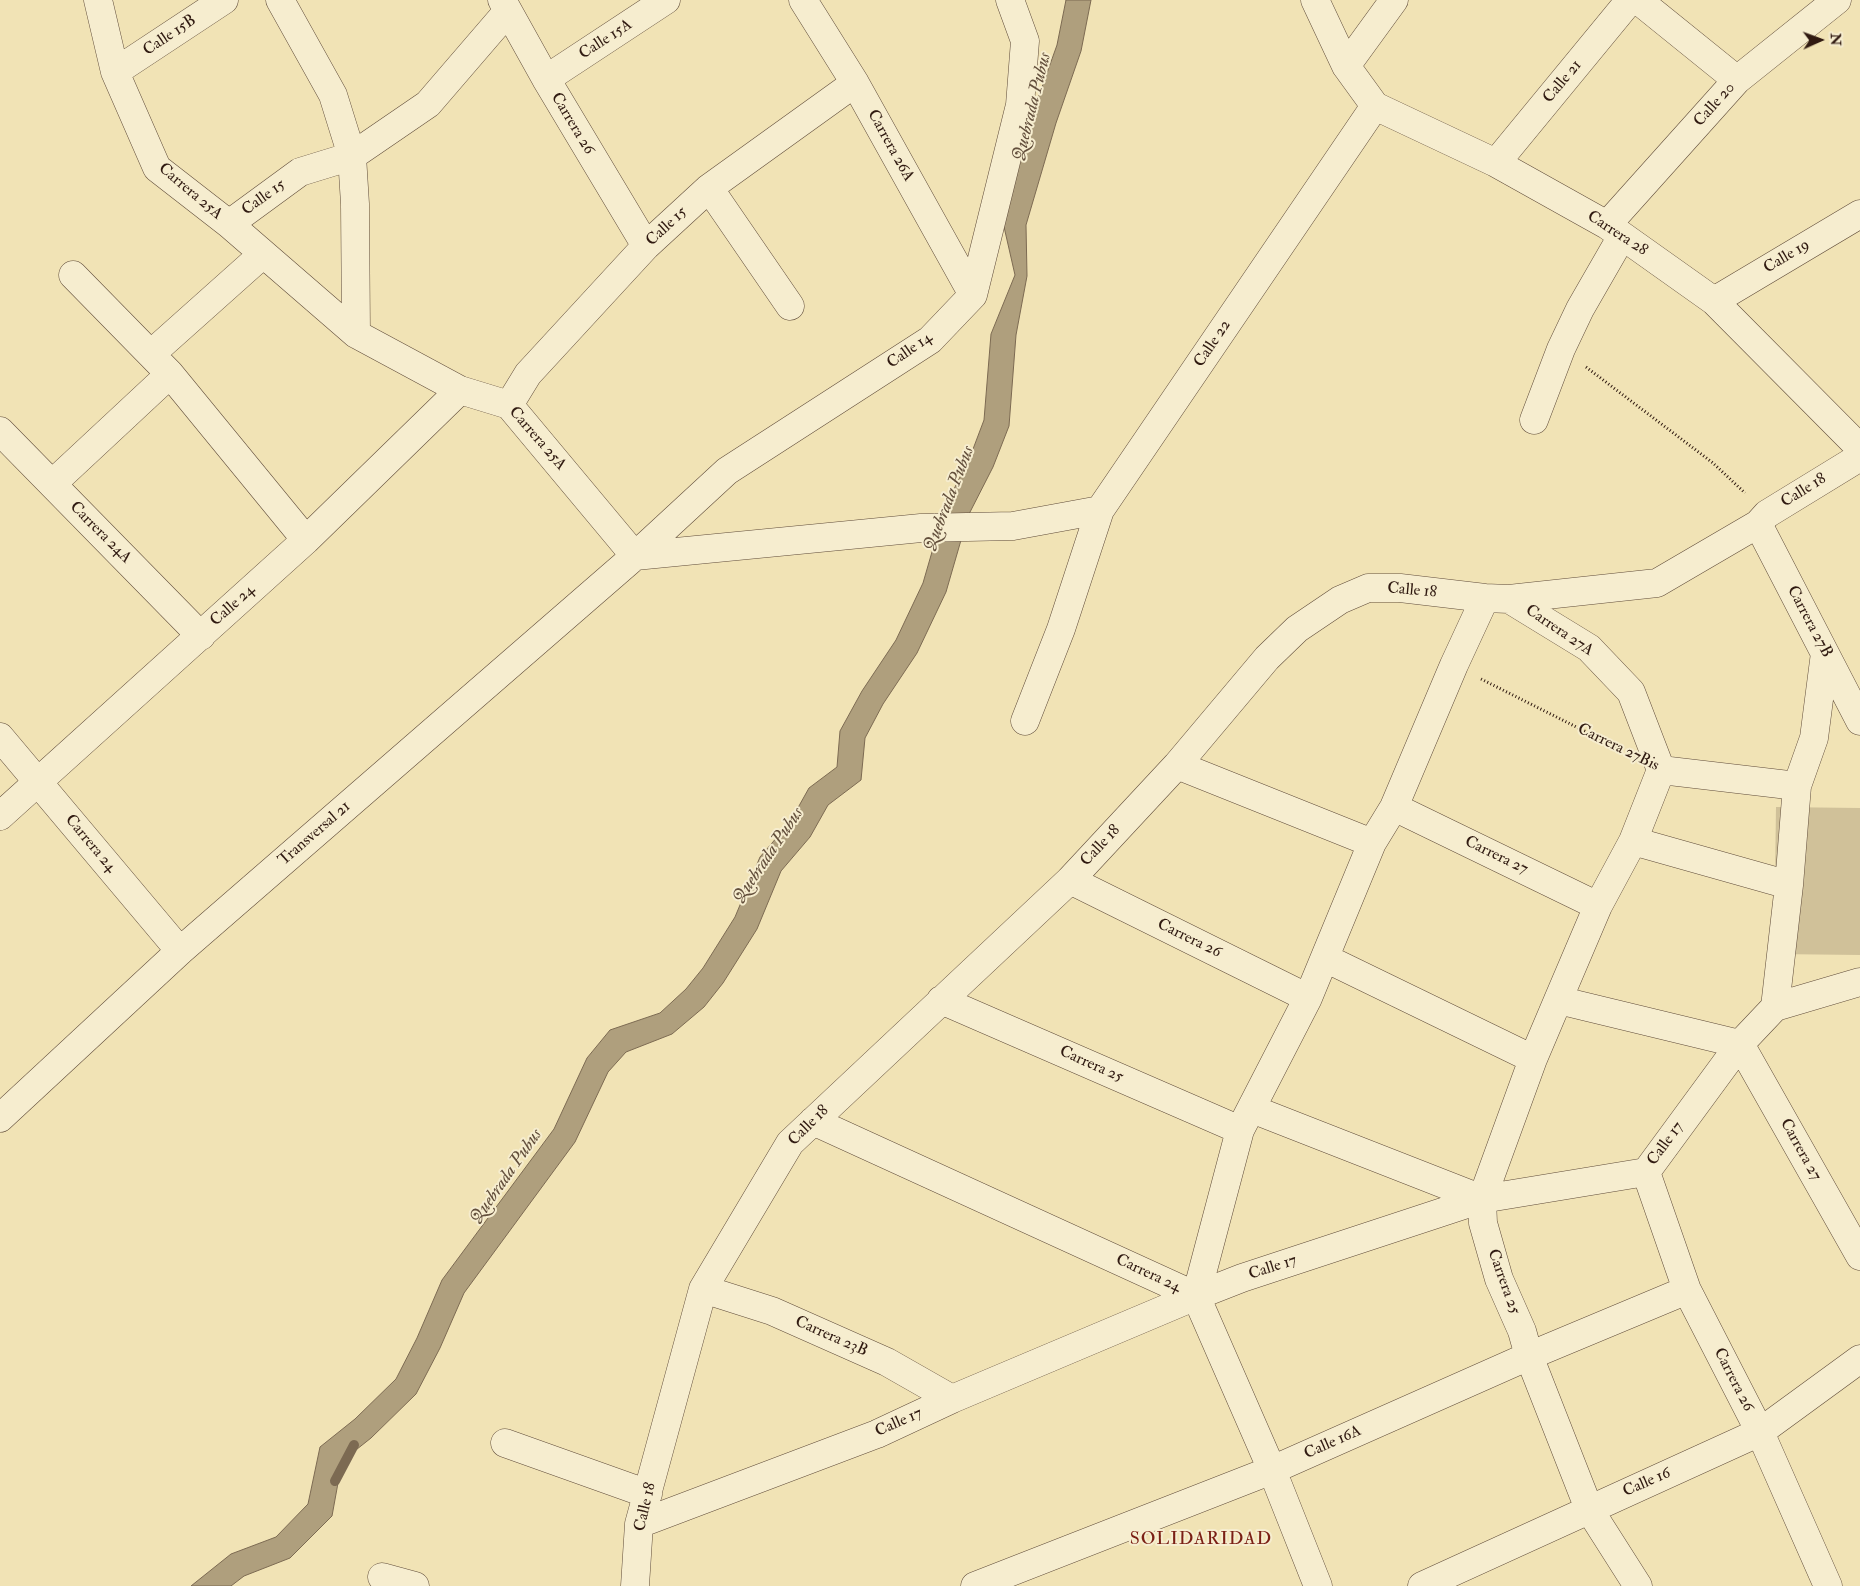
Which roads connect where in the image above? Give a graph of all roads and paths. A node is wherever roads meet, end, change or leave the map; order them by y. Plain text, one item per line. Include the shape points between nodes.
1 (98, 0) edge
2 (224, 0) edge
3 (280, 0) edge
4 (666, 0) edge
5 (803, 0) edge
6 (1010, 0) edge
7 (1315, 0) edge
8 (1394, 0) edge
9 (1630, 0) edge
10 (1638, 0) edge
11 (1837, 0) edge
12 (505, 6) edge
13 (1346, 66) junction
14 (115, 72) junction
15 (546, 79) junction
16 (1737, 80) junction
17 (855, 83) junction
18 (1375, 106) junction
19 (352, 156) junction
20 (1496, 163) junction
21 (709, 188) junction
22 (1860, 214) edge
23 (229, 224) junction
24 (1615, 230) junction
25 (646, 246) junction
26 (263, 254) junction
27 (73, 275) dead end
28 (973, 295) junction
29 (1714, 301) junction
30 (790, 306) dead end
31 (356, 334) junction
32 (1561, 349) junction
33 (151, 354) junction
34 (170, 374) junction
35 (460, 390) junction
36 (510, 404) junction
37 (1534, 420) dead end
38 (0, 431) edge
39 (1860, 448) edge
40 (1860, 457) edge
41 (52, 484) junction
42 (1100, 510) junction
43 (1762, 519) junction
44 (306, 540) junction
45 (635, 556) junction
46 (1497, 599) junction
47 (201, 636) junction
48 (1825, 653) junction
49 (1454, 665) junction
50 (1860, 720) edge
51 (1025, 721) dead end
52 (0, 737) edge
53 (1177, 765) junction
54 (1661, 770) junction
55 (39, 783) junction
56 (1797, 786) junction
57 (1394, 807) junction
58 (0, 816) edge
59 (1633, 841) junction
60 (1372, 843) junction
61 (1070, 880) junction
62 (1788, 885) junction
63 (1598, 906) junction
64 (180, 951) junction
65 (1325, 958) junction
66 (1860, 982) edge
67 (1308, 998) junction
68 (941, 1000) junction
69 (1558, 1000) junction
70 (1774, 1007) junction
71 (1740, 1044) junction
72 (1533, 1059) junction
73 (0, 1118) edge
74 (1246, 1120) junction
75 (813, 1121) junction
76 (1646, 1172) junction
77 (1482, 1199) junction
78 (1860, 1256) edge
79 (704, 1289) junction
80 (1686, 1290) junction
81 (1196, 1296) junction
82 (1529, 1356) junction
83 (1860, 1359) edge
84 (952, 1399) junction
85 (1760, 1432) junction
86 (505, 1444) dead end
87 (1272, 1470) junction
88 (648, 1494) junction
89 (1589, 1509) junction
90 (639, 1524) junction
91 (382, 1577) dead end
92 (415, 1586) edge
93 (635, 1586) edge
94 (975, 1586) edge
95 (1318, 1586) edge
96 (1422, 1586) edge
97 (1638, 1586) edge
98 (1828, 1586) edge

1 - 14 street, Carrera 25A
2 - 14 street, Calle 15B
3 - 19 street via 333,95
4 - 15 street, Calle 15A
5 - 17 street, Carrera 26A
6 - 28 street, Calle 14 via 1025,41 1020,105
7 - 13 street, Carrera 28
8 - 13 street
9 - 20 street, Calle 21
10 - 16 street
11 - 16 street, Calle 20
12 - 15 street, Carrera 26
12 - 19 street, Calle 15 via 428,104
13 - 18 street, Carrera 28
14 - 23 street, Carrera 25A via 157,168
15 - 25 street, Carrera 26
16 - 24 street, Calle 20
17 - 21 street, Calle 15
17 - 28 street, Carrera 26A
18 - 20 street, Carrera 28
18 - 42 street, Calle 22
19 - 23 street, Calle 15 via 300,172
19 - 31 street
20 - 24 street, Carrera 28
21 - 25 street, Calle 15
21 - 30 street
22 - 29 street, Calle 19
23 - 26 street, Carrera 25A
24 - 29 street, Carrera 28
24 - 32 street, Calle 20
25 - 36 street, Calle 15 via 528,374
26 - 31 street, Carrera 25A
26 - 33 street
27 - 33 street
28 - 45 street, Calle 14 via 930,340 727,471
29 - 39 street, Carrera 28
31 - 35 street, Carrera 25A
32 - 37 street, Calle 20
32 - 43 path via 1713,463
33 - 34 street
34 - 41 street
34 - 44 street
35 - 36 street, Carrera 25A
35 - 44 street, Calle 24
36 - 45 street, Carrera 25A
38 - 41 street, Carrera 24A
40 - 43 street, Calle 18
41 - 47 street, Carrera 24A
42 - 45 street via 1013,526 921,528
42 - 51 street, Calle 22 via 1061,629
43 - 46 street, Calle 18 via 1657,583
43 - 48 street, Carrera 27B
44 - 47 street, Calle 24
45 - 64 street, Transversal 21
46 - 49 street
46 - 53 street, Calle 18 via 1400,588 1368,588 1340,600 1297,629 1267,658
46 - 54 street, Carrera 27A via 1590,648 1631,692
47 - 55 street, Calle 24
48 - 50 street, Carrera 27B
48 - 56 street via 1814,738
49 - 54 path, Carrera 27Bis
49 - 57 street
52 - 55 street, Carrera 24
53 - 60 street
53 - 61 street, Calle 18
54 - 56 street, Carrera 27Bis
54 - 59 street
55 - 58 street, Calle 24
55 - 64 street, Carrera 24
56 - 62 street
57 - 60 street
57 - 63 street, Carrera 27
59 - 62 street
59 - 63 street
60 - 65 street
61 - 67 street, Carrera 26
61 - 68 street, Calle 18
62 - 70 street
63 - 69 street
64 - 73 street, Transversal 21
65 - 67 street
65 - 72 street
66 - 70 street
67 - 74 street
68 - 74 street, Carrera 25
68 - 75 street, Calle 18
69 - 71 street
69 - 72 street
70 - 71 street, Calle 17
71 - 76 street, Calle 17
71 - 78 street, Carrera 27
72 - 77 street
74 - 77 street, Carrera 25
74 - 81 street
75 - 79 street, Calle 18 via 790,1143
75 - 81 street, Carrera 24
76 - 77 street, Calle 17
76 - 80 street, Carrera 26
77 - 81 street, Calle 17
77 - 82 street, Carrera 25 via 1483,1223 1499,1279 1522,1331
79 - 84 street, Carrera 23B via 780,1315 887,1362
79 - 88 street, Calle 18
80 - 82 street, Calle 16A
80 - 85 street, Carrera 26
81 - 84 street, Calle 17
81 - 87 street, Carrera 24
82 - 87 street, Calle 16A
82 - 89 street, Carrera 25
83 - 85 street, Calle 16
84 - 90 street, Calle 17 via 877,1434
85 - 89 street, Calle 16
85 - 98 street, Carrera 26
86 - 88 street
87 - 94 street, Calle 16A
87 - 95 street, Carrera 24
88 - 90 street, Calle 18
89 - 96 street, Calle 16
89 - 97 street, Carrera 25
90 - 93 street, Calle 18
91 - 92 street

